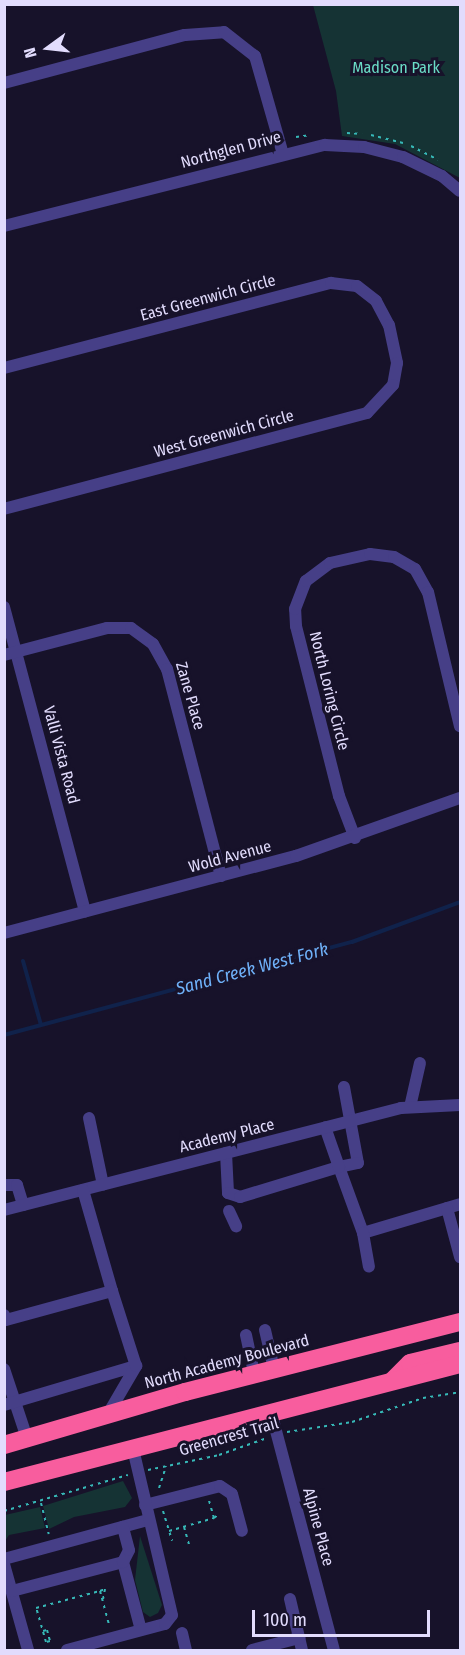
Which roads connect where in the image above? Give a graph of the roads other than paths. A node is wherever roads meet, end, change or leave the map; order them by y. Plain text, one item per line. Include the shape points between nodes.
1 (4, 83) edge
2 (283, 154) junction
3 (460, 191) edge
4 (4, 226) edge
5 (393, 337) joint
6 (4, 368) edge
7 (4, 509) edge
8 (4, 607) edge
9 (10, 654) edge
10 (460, 726) edge
11 (460, 798) edge
12 (355, 838) junction
13 (221, 876) junction
14 (86, 911) junction
15 (4, 933) edge
16 (420, 1063) dead end
17 (344, 1087) dead end
18 (460, 1105) edge
19 (410, 1107) junction
20 (89, 1118) dead end
21 (350, 1121) junction
22 (325, 1127) junction
23 (226, 1153) junction
24 (339, 1167) junction
25 (4, 1185) edge
26 (103, 1185) junction
27 (83, 1190) junction
28 (460, 1204) edge
29 (23, 1205) junction
30 (447, 1208) junction
31 (4, 1210) edge
32 (230, 1211) dead end
33 (236, 1226) dead end
34 (363, 1233) junction
35 (460, 1257) edge
36 (369, 1266) dead end
37 (112, 1291) junction
38 (4, 1315) edge
39 (460, 1322) edge
40 (265, 1330) dead end
41 (246, 1335) dead end
42 (460, 1350) edge
43 (460, 1364) edge
44 (136, 1366) junction
45 (4, 1369) edge
46 (274, 1369) junction
47 (254, 1374) junction
48 (390, 1382) junction
49 (10, 1403) edge
50 (271, 1412) junction
51 (108, 1415) junction
52 (27, 1438) junction
53 (4, 1445) edge
54 (133, 1449) junction
55 (4, 1482) edge
56 (145, 1505) junction
57 (148, 1520) junction
58 (123, 1527) junction
59 (242, 1531) dead end
60 (4, 1559) edge
61 (123, 1562) junction
62 (4, 1564) edge
63 (12, 1591) junction
64 (290, 1599) dead end
65 (141, 1630) junction
66 (182, 1633) dead end
67 (299, 1638) junction
68 (28, 1650) edge
69 (67, 1650) edge
70 (186, 1650) edge
71 (252, 1650) edge
72 (302, 1650) edge
73 (334, 1650) edge

1 - 2 street via 185,35 224,32 255,56
2 - 3 street, Northglen Drive via 325,145 364,147 425,167
2 - 4 street, Northglen Drive
5 - 6 street, East Greenwich Circle via 383,312 368,293 351,285 331,283
5 - 7 street, West Greenwich Circle via 397,363 393,385 367,413
8 - 9 street, Valli Vista Road
9 - 13 street, Zane Place via 113,627 131,628 153,644 167,669
9 - 14 street, Valli Vista Road
10 - 12 street, North Loring Circle via 428,592 415,569 382,554 330,563 316,571 299,593 296,626 339,796
11 - 12 street, Wold Avenue
12 - 13 street, Wold Avenue
13 - 14 street, Wold Avenue
14 - 15 street, Wold Avenue
16 - 19 street
17 - 21 street
18 - 19 street, Academy Place
19 - 21 street, Academy Place
20 - 26 street
21 - 22 street, Academy Place
21 - 24 street via 358,1163
22 - 23 street, Academy Place
22 - 24 street
23 - 24 street via 228,1193 240,1197
23 - 26 street, Academy Place
24 - 34 street
25 - 29 street via 17,1185
26 - 27 street, Academy Place
27 - 29 street, Academy Place
27 - 37 street
28 - 30 street
29 - 31 street, Academy Place
30 - 34 street
30 - 35 street
32 - 33 street
34 - 36 street
37 - 38 street via 6,1320
37 - 44 street
39 - 46 highway, North Academy Boulevard
40 - 46 street
41 - 47 street
42 - 48 highway via 410,1363
43 - 48 highway
44 - 49 street
44 - 51 street
45 - 49 street
46 - 47 highway, North Academy Boulevard
47 - 51 highway, North Academy Boulevard
48 - 50 highway
49 - 52 street
50 - 54 highway
50 - 73 street, Alpine Place
51 - 52 highway, North Academy Boulevard
52 - 53 highway, North Academy Boulevard
54 - 55 highway
54 - 56 street
56 - 57 street
56 - 59 street via 220,1486 232,1494
57 - 58 street
57 - 65 street via 172,1611 165,1624
58 - 60 street
58 - 61 street via 129,1550
61 - 63 street
61 - 65 street
62 - 63 street
63 - 68 street
64 - 67 street
65 - 69 street
66 - 70 street
67 - 71 street
67 - 72 street

